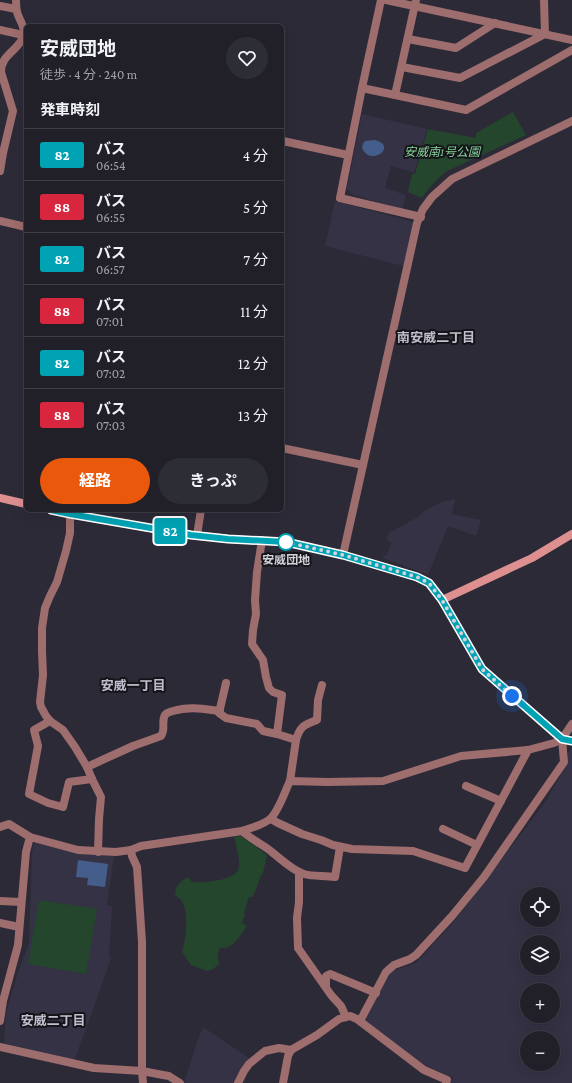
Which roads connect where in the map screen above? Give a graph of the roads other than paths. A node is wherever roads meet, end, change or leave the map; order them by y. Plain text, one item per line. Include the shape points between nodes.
1 (16, 0) edge
2 (381, 0) edge
3 (386, 0) edge
4 (544, 0) edge
5 (416, 3) edge
6 (0, 6) edge
7 (16, 10) junction
8 (495, 23) junction
9 (0, 30) edge
10 (545, 34) junction
11 (23, 35) junction
12 (408, 39) junction
13 (572, 40) edge
14 (572, 50) edge
15 (402, 67) junction
16 (2, 79) edge
17 (362, 88) junction
18 (395, 95) junction
19 (572, 121) edge
20 (284, 141) edge
21 (348, 155) junction
22 (0, 171) edge
23 (421, 217) junction
24 (0, 221) edge
25 (24, 227) edge
26 (284, 448) edge
27 (363, 465) junction
28 (0, 498) edge
29 (24, 504) edge
30 (201, 512) edge
31 (67, 513) edge
32 (572, 534) edge
33 (197, 536) junction
34 (262, 540) junction
35 (343, 555) junction
36 (442, 600) junction
37 (226, 682) dead end
38 (322, 684) dead end
39 (220, 711) junction
40 (50, 721) junction
41 (572, 724) edge
42 (277, 734) junction
43 (562, 739) junction
44 (296, 740) junction
45 (572, 741) edge
46 (528, 750) junction
47 (87, 767) junction
48 (92, 779) junction
49 (290, 781) junction
50 (466, 786) dead end
51 (501, 801) junction
52 (271, 819) junction
53 (0, 827) edge
54 (443, 829) dead end
55 (242, 831) junction
56 (30, 837) junction
57 (477, 845) junction
58 (340, 846) junction
59 (131, 850) junction
60 (98, 852) junction
61 (299, 872) junction
62 (0, 901) edge
63 (21, 902) junction
64 (0, 923) edge
65 (19, 927) junction
66 (326, 986) junction
67 (3, 990) edge
68 (376, 993) junction
69 (346, 1017) junction
70 (0, 1021) edge
71 (360, 1021) junction
72 (0, 1047) edge
73 (291, 1050) junction
74 (142, 1071) junction
75 (143, 1083) edge
76 (180, 1083) edge
77 (238, 1083) edge
78 (282, 1083) edge
79 (446, 1083) edge

1 - 7 street
2 - 17 street
3 - 5 street
4 - 10 street
5 - 8 street
5 - 12 street
6 - 7 street
7 - 11 street via 24,29
8 - 10 street
8 - 12 street via 456,48
9 - 11 street
10 - 13 street
10 - 15 street via 460,78
11 - 16 street via 19,44 2,64
12 - 15 street
14 - 18 street via 466,110
15 - 18 street
16 - 22 street via 14,111
17 - 18 street
17 - 21 street
19 - 23 street via 452,179 423,209
20 - 21 street
21 - 23 street via 340,198
23 - 27 street via 417,222
24 - 25 street
26 - 27 street
27 - 35 street
28 - 29 street
30 - 33 street
31 - 33 street
31 - 40 street via 70,533 57,582 45,608 42,628 43,675 40,702
32 - 36 street via 532,558
33 - 34 street
34 - 35 street via 286,542
34 - 42 street via 256,572 256,614 252,644 263,660 269,688 282,695
35 - 36 street via 417,577 429,583
36 - 43 street via 482,669
37 - 39 street
38 - 44 street via 317,720 300,728
39 - 42 street via 219,713 226,718 257,724 262,731
39 - 47 street via 197,708 167,713 161,736
40 - 47 street via 62,730
40 - 48 street via 34,730 38,746 29,794 63,807 69,782
41 - 43 street
42 - 44 street
43 - 45 street
43 - 46 street
43 - 68 street via 564,762 484,877 416,955 394,965 386,972
44 - 49 street
46 - 49 street via 461,756 383,781
46 - 51 street
47 - 48 street
48 - 60 street via 101,796
49 - 52 street
50 - 51 street
51 - 57 street
52 - 55 street
52 - 58 street via 302,834
53 - 56 street via 9,824
54 - 57 street
55 - 59 street via 148,844
55 - 61 street
56 - 60 street via 78,850
56 - 63 street
57 - 58 street via 465,868 413,851 352,849
58 - 61 street via 335,877 306,875
59 - 60 street
59 - 74 street via 137,867 142,942
61 - 66 street via 298,948
62 - 63 street
63 - 65 street
64 - 65 street
65 - 67 street via 18,945
66 - 68 street via 326,976 330,974
66 - 69 street
67 - 70 street
68 - 71 street
69 - 71 street via 354,1017
69 - 73 street
71 - 79 street via 424,1070 448,1080
72 - 74 street via 94,1068
73 - 77 street via 279,1048 265,1051 249,1064
73 - 78 street
74 - 75 street
74 - 76 street via 169,1076

